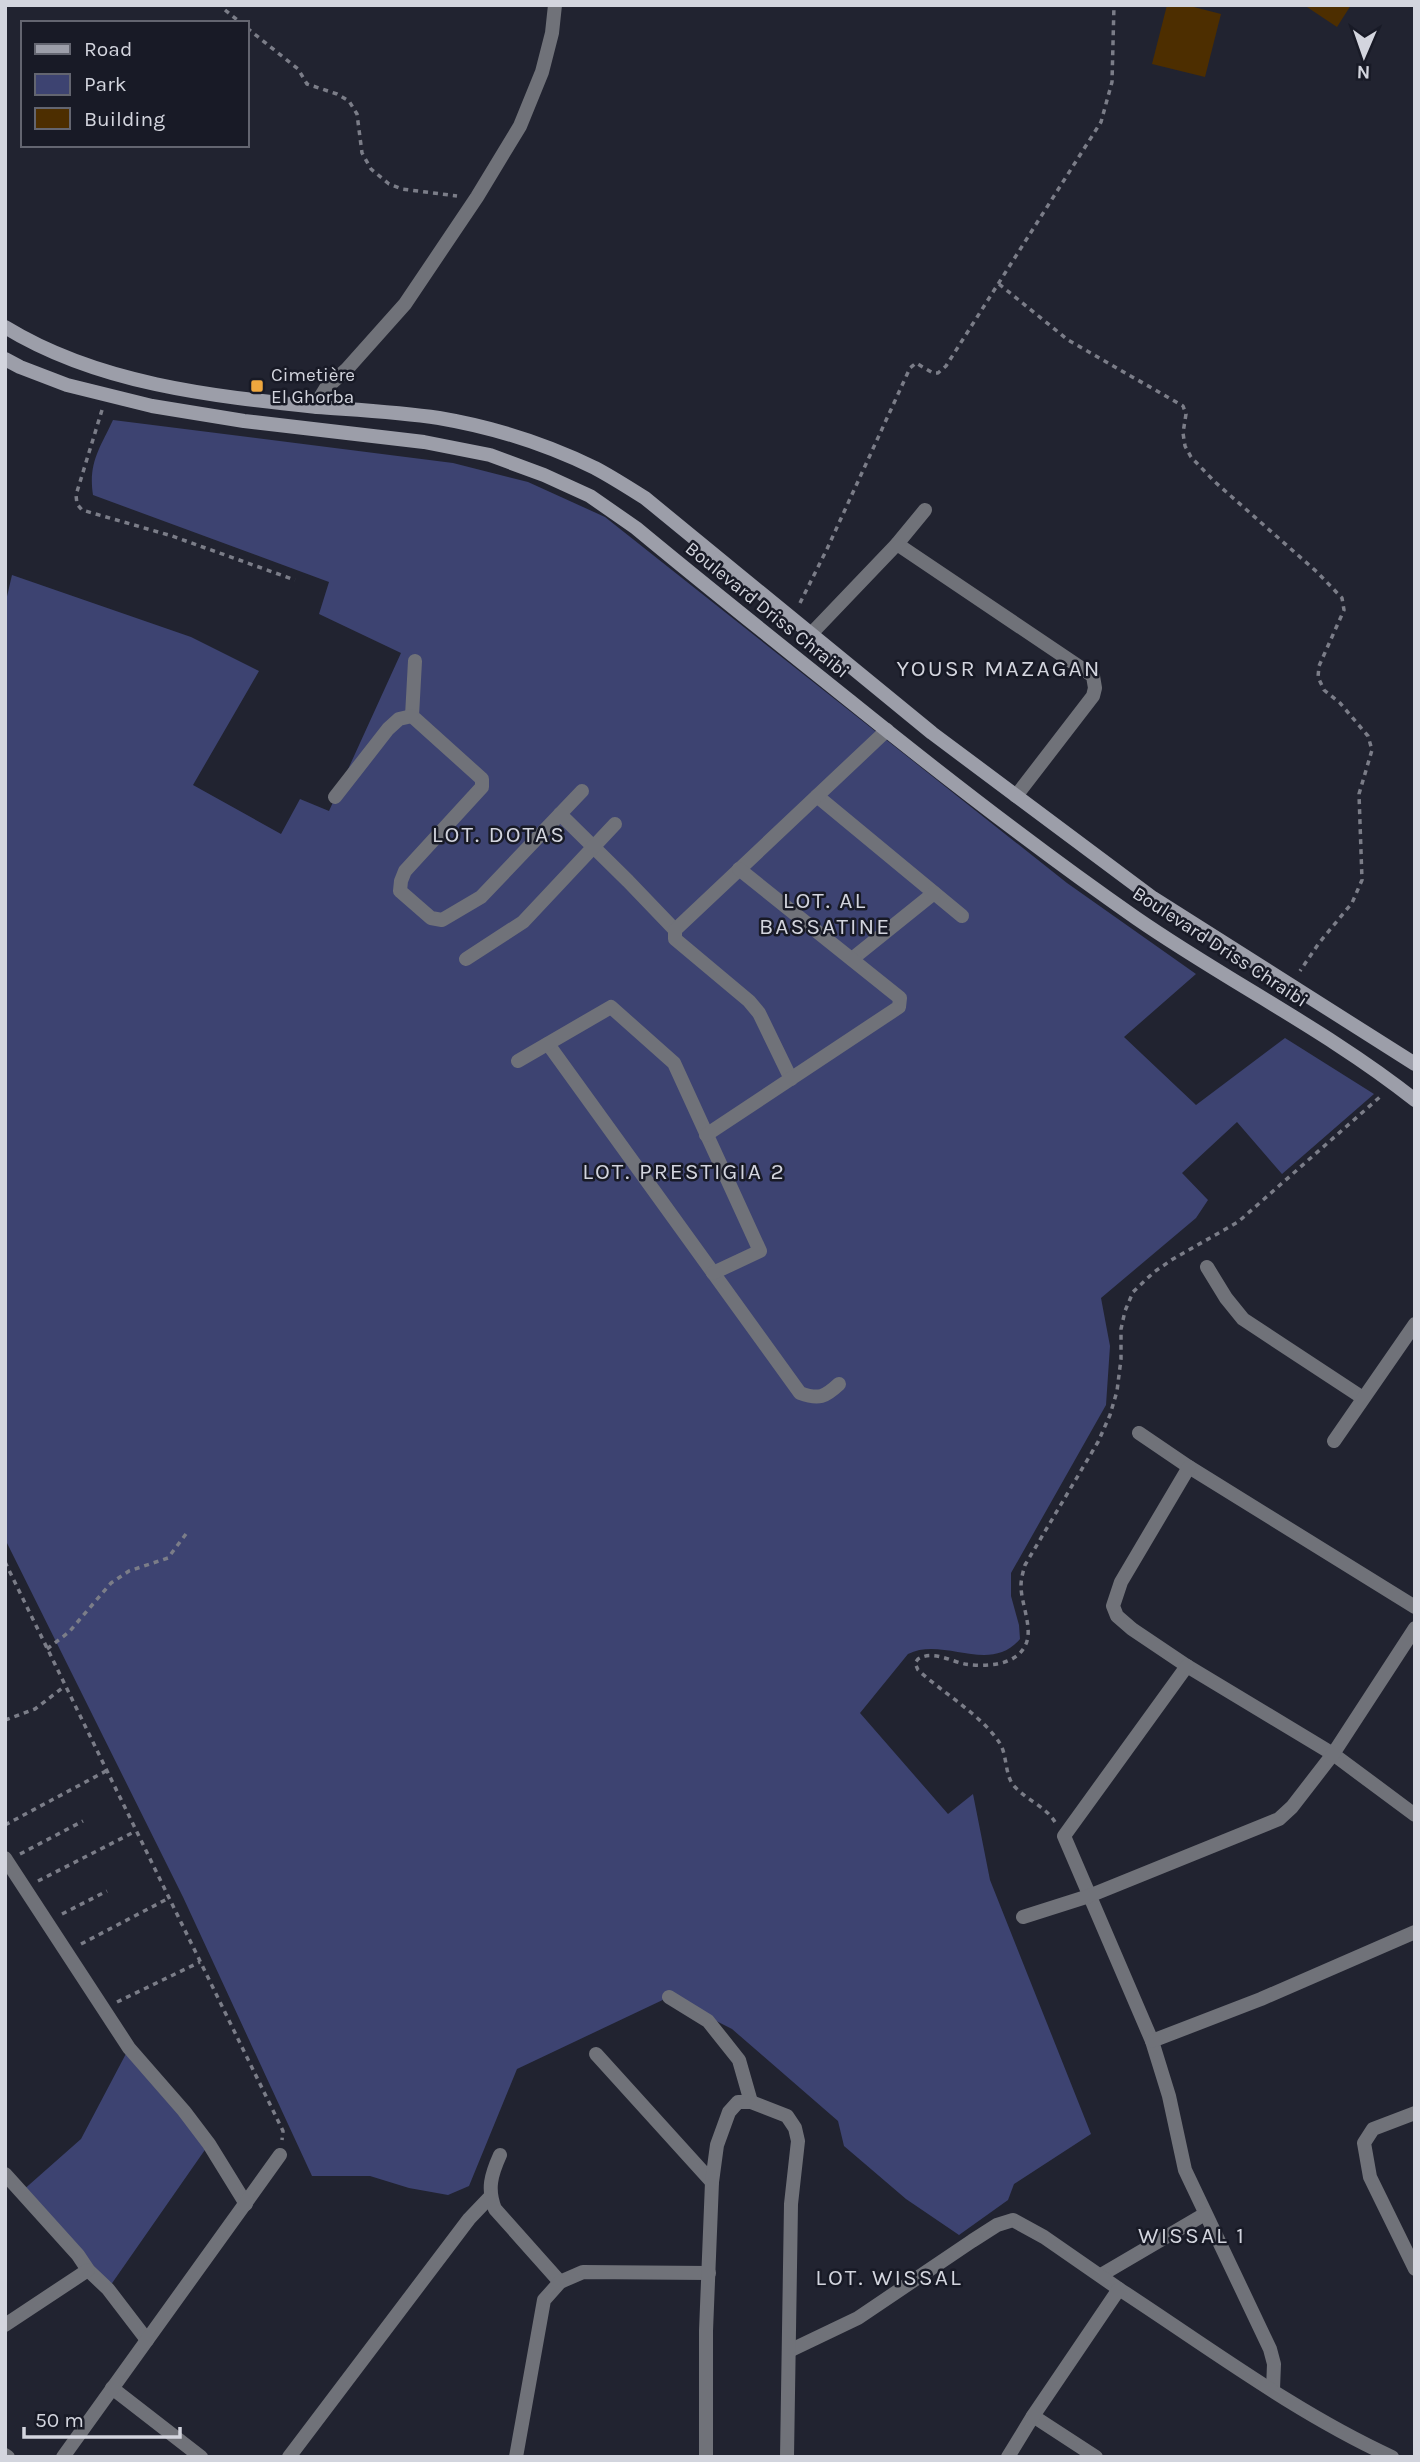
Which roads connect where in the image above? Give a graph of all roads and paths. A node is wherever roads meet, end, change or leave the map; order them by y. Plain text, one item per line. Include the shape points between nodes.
1 (555, 5) edge
2 (1114, 5) edge
3 (225, 10) dead end
4 (239, 21) edge
5 (248, 28) edge
6 (477, 197) junction
7 (999, 284) junction
8 (5, 327) edge
9 (5, 359) edge
10 (106, 396) junction
11 (317, 407) junction
12 (372, 411) junction
13 (369, 434) junction
14 (925, 510) dead end
15 (897, 544) junction
16 (295, 580) dead end
17 (791, 620) junction
18 (810, 635) junction
19 (415, 662) dead end
20 (412, 716) junction
21 (887, 730) junction
22 (582, 791) dead end
23 (817, 796) junction
24 (1016, 796) junction
25 (335, 797) dead end
26 (560, 814) junction
27 (615, 824) dead end
28 (593, 846) junction
29 (739, 869) junction
30 (934, 892) junction
31 (1153, 898) junction
32 (962, 916) dead end
33 (1137, 919) junction
34 (675, 930) junction
35 (1203, 931) junction
36 (1189, 951) junction
37 (466, 959) dead end
38 (852, 959) junction
39 (1291, 985) junction
40 (548, 1044) junction
41 (517, 1061) dead end
42 (1415, 1064) edge
43 (791, 1079) junction
44 (1395, 1084) junction
45 (1415, 1100) edge
46 (706, 1135) junction
47 (1207, 1267) dead end
48 (713, 1273) junction
49 (1415, 1324) edge
50 (839, 1384) dead end
51 (1363, 1398) junction
52 (1139, 1433) dead end
53 (1334, 1441) dead end
54 (1189, 1467) junction
55 (189, 1530) dead end
56 (5, 1562) edge
57 (1415, 1607) edge
58 (1415, 1628) edge
59 (47, 1649) junction
60 (1187, 1666) junction
61 (65, 1686) junction
62 (5, 1720) edge
63 (1333, 1754) junction
64 (106, 1771) junction
65 (1415, 1815) edge
66 (83, 1821) dead end
67 (5, 1825) edge
68 (136, 1831) junction
69 (1064, 1836) junction
70 (6, 1859) edge
71 (25, 1888) junction
72 (107, 1891) dead end
73 (1089, 1896) junction
74 (169, 1898) junction
75 (1023, 1917) dead end
76 (47, 1922) junction
77 (1415, 1932) edge
78 (66, 1952) junction
79 (200, 1962) junction
80 (669, 1997) dead end
81 (103, 2008) junction
82 (1152, 2041) junction
83 (596, 2054) dead end
84 (751, 2102) junction
85 (1415, 2113) edge
86 (283, 2131) dead end
87 (281, 2155) dead end
88 (500, 2155) dead end
89 (5, 2174) edge
90 (712, 2182) junction
91 (490, 2197) junction
92 (246, 2204) junction
93 (1205, 2214) junction
94 (1415, 2269) edge
95 (88, 2270) junction
96 (709, 2273) junction
97 (1101, 2275) junction
98 (560, 2282) junction
99 (1119, 2289) junction
100 (5, 2325) edge
101 (147, 2340) junction
102 (789, 2351) junction
103 (112, 2388) junction
104 (1273, 2389) junction
105 (1033, 2416) junction
106 (63, 2457) edge
107 (201, 2457) edge
108 (289, 2457) edge
109 (516, 2457) edge
110 (706, 2457) edge
111 (787, 2457) edge
112 (1008, 2457) edge
113 (1096, 2457) edge
114 (1392, 2457) edge

1 - 6 street via 542,72 520,126
2 - 7 path via 1112,82 1101,122
3 - 4 path
5 - 6 path via 298,69 307,84 349,101 357,114 362,153 371,169 389,184
6 - 11 street via 405,303 326,388
7 - 17 path via 942,371 933,373 916,363 910,368
7 - 39 path via 1068,340 1183,406 1185,446 1191,457 1342,598 1344,610 1318,677 1324,690 1368,736 1372,750 1359,794 1362,880 1352,903
8 - 11 main road, Boulevard Driss Chraibi via 63,357 126,378
9 - 10 main road, Boulevard Driss Chraibi
10 - 13 main road, Boulevard Driss Chraibi via 244,421
10 - 16 path via 76,495 82,510
11 - 12 main road, Boulevard Driss Chraibi
12 - 13 main road
12 - 17 main road, Boulevard Driss Chraibi via 481,427 545,446 596,468 645,499
13 - 21 main road, Boulevard Driss Chraibi via 490,455 590,496
14 - 15 street
15 - 18 street
15 - 24 street via 1093,676 1093,696
17 - 18 main road, Boulevard Driss Chraibi
18 - 24 main road, Boulevard Driss Chraibi
19 - 20 street
20 - 25 street via 399,719 388,729
20 - 26 street via 482,779 482,787 401,881 400,891 431,918 442,920 481,897
21 - 23 street
21 - 33 main road, Boulevard Driss Chraibi
22 - 26 street
23 - 29 street
23 - 30 street
24 - 31 main road, Boulevard Driss Chraibi
26 - 28 street
27 - 28 street
28 - 34 street
28 - 37 street via 523,922
29 - 34 street
29 - 38 street
30 - 32 street
30 - 38 street
31 - 33 main road
31 - 35 main road, Boulevard Driss Chraibi
33 - 36 main road, Boulevard Driss Chraibi
34 - 43 street via 676,939 760,1013
35 - 36 main road
35 - 39 main road, Boulevard Driss Chraibi
36 - 44 main road, Boulevard Driss Chraibi
38 - 43 street via 900,998 899,1007
39 - 42 main road, Boulevard Driss Chraibi
40 - 41 street
40 - 46 street via 611,1007 674,1062
40 - 48 street
43 - 46 street
44 - 45 main road, Boulevard Driss Chraibi
44 - 69 path via 1238,1222 1173,1259 1133,1292 1121,1329 1117,1391 1110,1415 1025,1564 1021,1586 1028,1633 1025,1648 1003,1663 964,1664 927,1655 915,1663 987,1727 1001,1744 1010,1780 1048,1812
46 - 48 street via 760,1251
47 - 51 street via 1243,1319
48 - 50 street via 800,1393 815,1399
49 - 51 street
51 - 53 street
52 - 54 street
54 - 57 street
54 - 60 street via 1121,1583 1113,1606 1132,1629
55 - 59 path via 168,1558 129,1571 111,1583 69,1632
56 - 59 path
58 - 63 street
59 - 61 path
60 - 63 street
60 - 69 street
61 - 62 path via 35,1709
61 - 64 path
63 - 65 street
63 - 73 street via 1279,1819
64 - 67 path
64 - 68 path
66 - 70 path
68 - 71 path
68 - 74 path
69 - 73 street
70 - 71 street
71 - 76 street
72 - 76 path
73 - 75 street
73 - 82 street
74 - 78 path
74 - 79 path
76 - 78 street
77 - 82 street
78 - 81 street
79 - 81 path
79 - 86 path
80 - 84 street via 708,2021 739,2060
81 - 92 street via 129,2048 209,2144
82 - 93 street via 1185,2169
83 - 90 street
84 - 90 street via 738,2102 729,2112 717,2145
84 - 102 street via 787,2116 798,2141 791,2204
85 - 94 street via 1373,2129 1364,2143 1370,2177
87 - 92 street
88 - 91 street via 491,2176
89 - 95 street
90 - 96 street
91 - 98 street via 495,2209
91 - 108 street
92 - 101 street
93 - 97 street
93 - 104 street via 1270,2349
95 - 100 street
95 - 101 street
96 - 98 street via 583,2272
96 - 110 street
97 - 99 street
97 - 102 street via 1013,2220 997,2225 858,2318
98 - 109 street via 544,2301
99 - 104 street
99 - 105 street
101 - 103 street
102 - 111 street
103 - 106 street
103 - 107 street
104 - 114 street via 1349,2437
105 - 112 street
105 - 113 street

